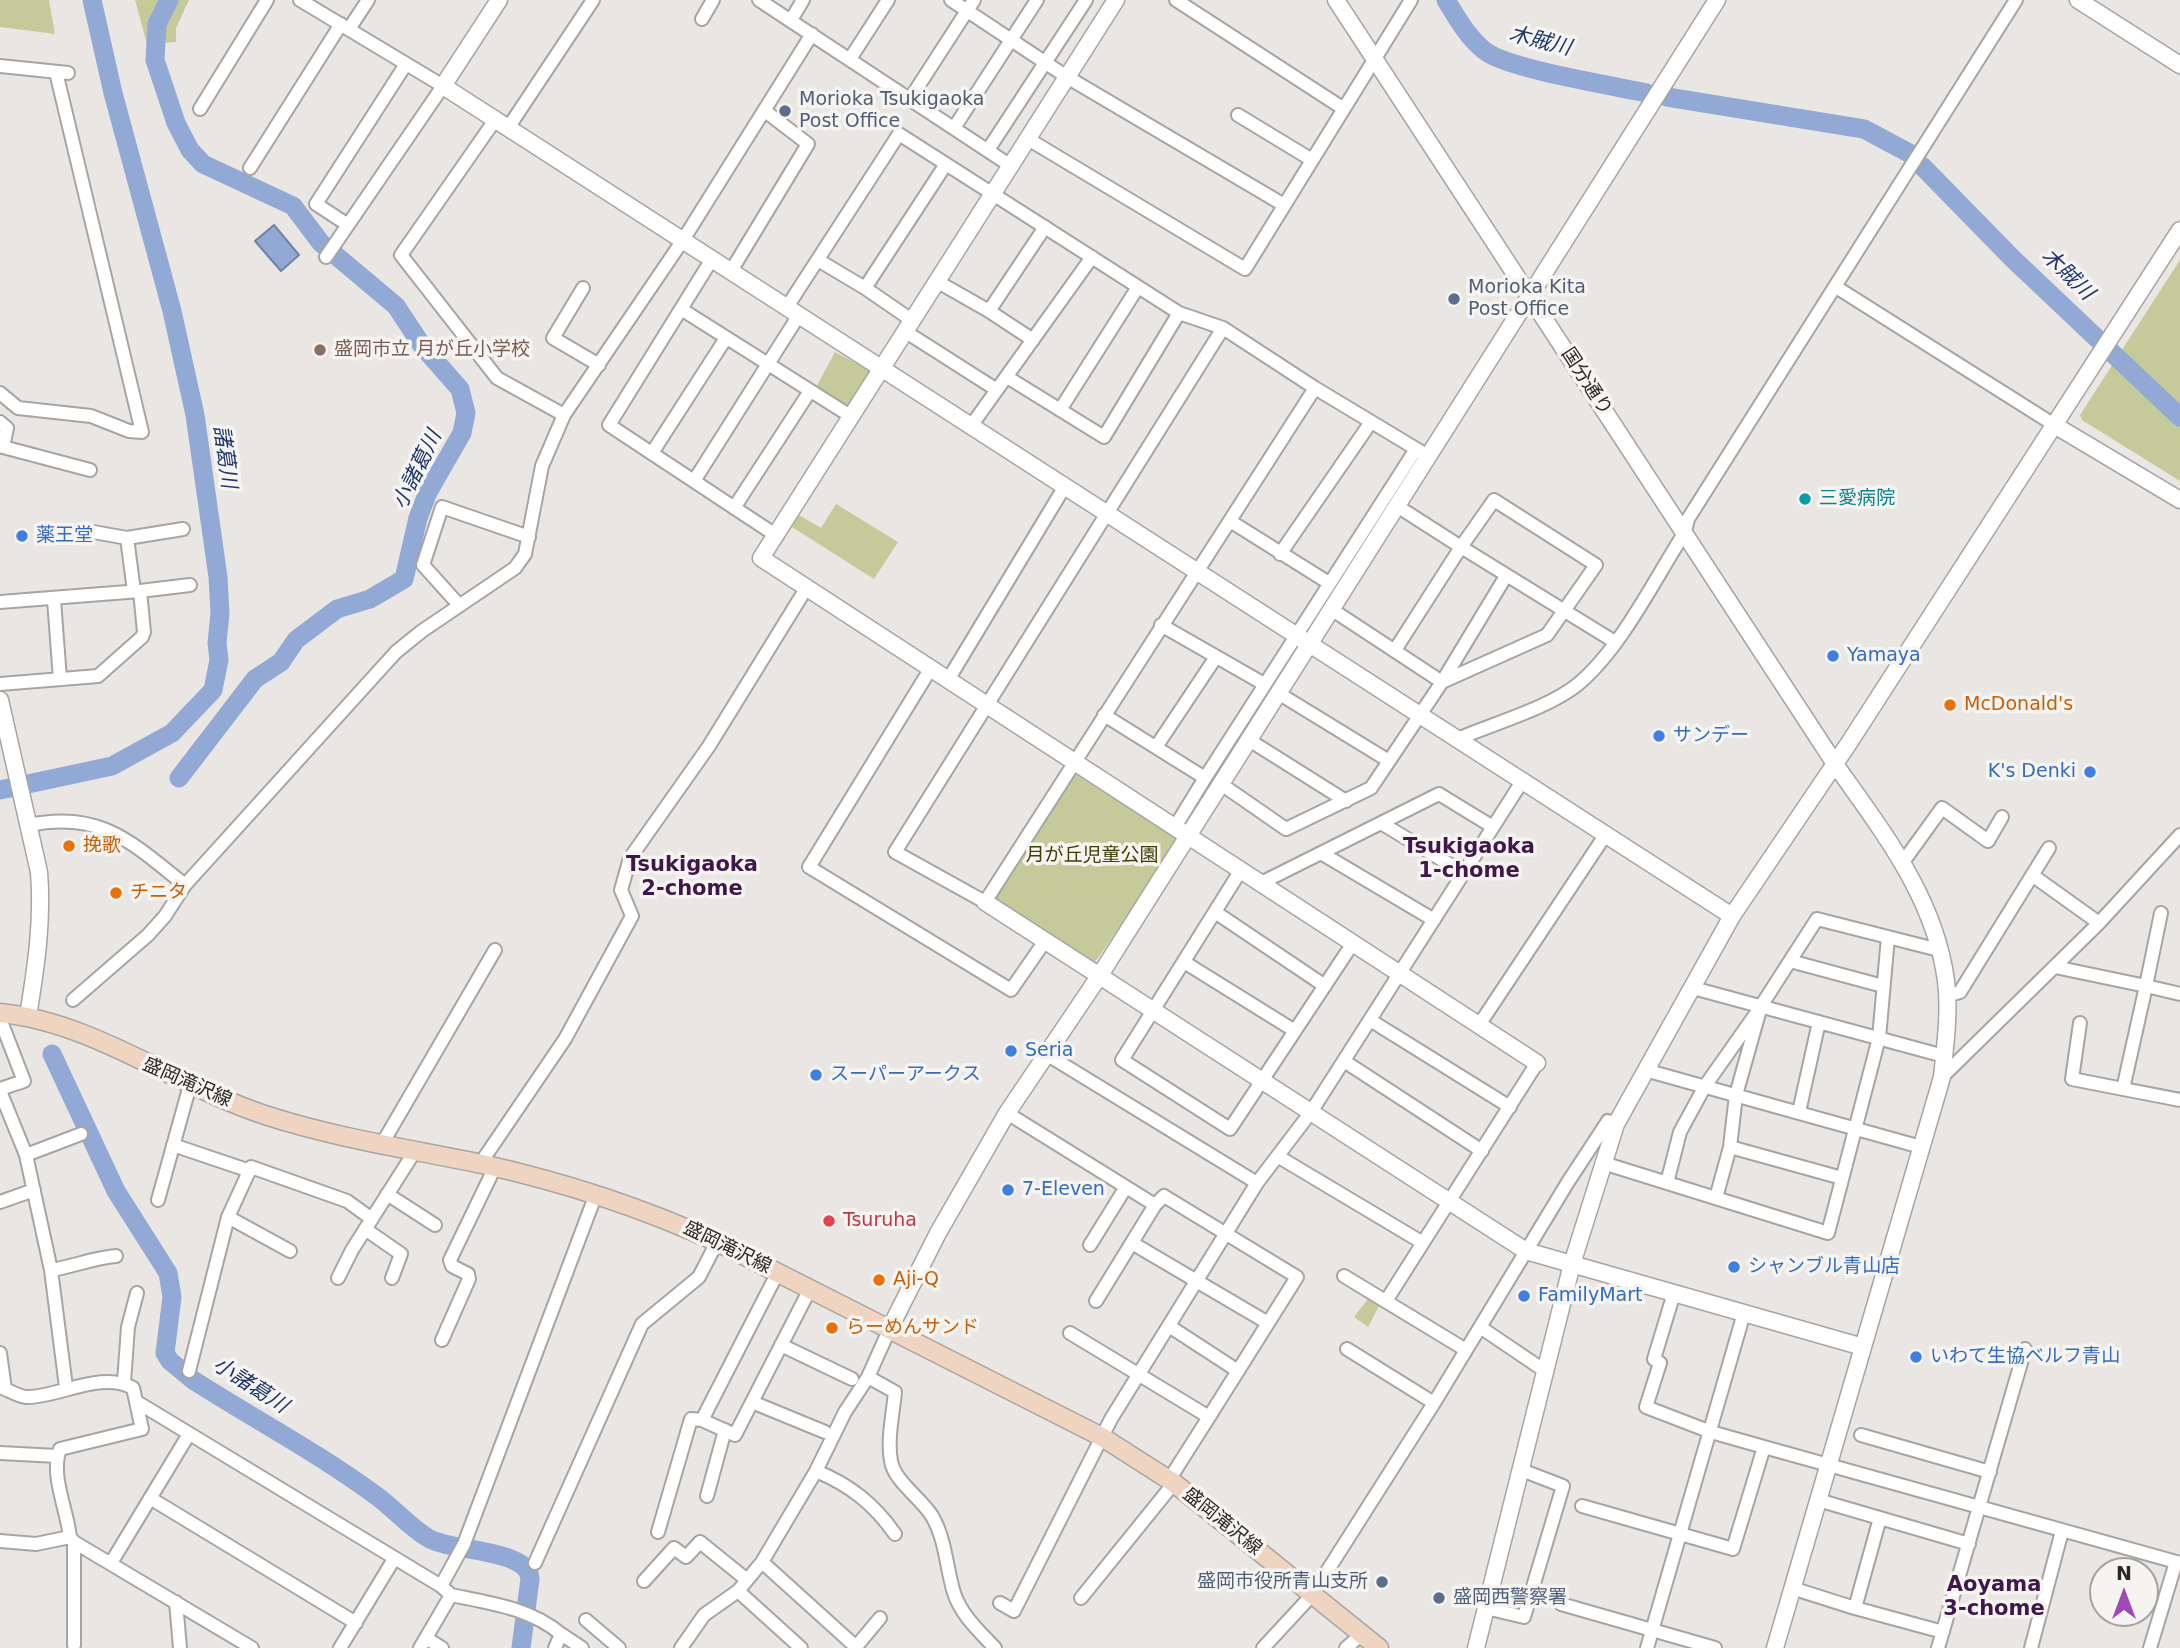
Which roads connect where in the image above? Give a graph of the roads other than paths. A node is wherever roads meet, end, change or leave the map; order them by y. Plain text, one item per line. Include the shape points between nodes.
1 (267, 0) edge
2 (300, 0) edge
3 (368, 0) edge
4 (499, 0) edge
5 (593, 0) edge
6 (713, 0) edge
7 (759, 0) edge
8 (803, 0) edge
9 (888, 0) edge
10 (951, 0) edge
11 (1037, 0) edge
12 (1086, 0) edge
13 (1116, 0) edge
14 (1176, 0) edge
15 (1336, 0) edge
16 (1411, 0) edge
17 (1717, 0) edge
18 (2016, 0) edge
19 (2078, 0) edge
20 (970, 5) edge
21 (702, 19) dead end
22 (791, 20) junction
23 (345, 27) junction
24 (812, 34) junction
25 (1011, 40) junction
26 (1374, 58) junction
27 (850, 59) junction
28 (1045, 63) junction
29 (406, 64) junction
30 (2180, 65) edge
31 (0, 66) edge
32 (1067, 78) junction
33 (443, 86) junction
34 (910, 99) junction
35 (200, 109) dead end
36 (1344, 109) junction
37 (765, 111) junction
38 (1238, 115) dead end
39 (501, 124) junction
40 (954, 128) junction
41 (1028, 139) junction
42 (988, 150) junction
43 (1312, 160) junction
44 (946, 164) junction
45 (1011, 166) junction
46 (250, 168) dead end
47 (993, 194) junction
48 (1284, 205) junction
49 (348, 225) junction
50 (1045, 227) junction
51 (2180, 230) edge
52 (683, 240) junction
53 (329, 252) dead end
54 (1092, 257) junction
55 (712, 259) junction
56 (818, 260) junction
57 (731, 271) junction
58 (938, 282) junction
59 (1138, 287) junction
60 (1836, 287) junction
61 (583, 288) dead end
62 (865, 288) junction
63 (1529, 296) junction
64 (681, 309) junction
65 (793, 311) junction
66 (989, 311) junction
67 (1179, 313) junction
68 (909, 326) junction
69 (1223, 328) junction
70 (726, 338) junction
71 (1033, 340) junction
72 (599, 365) junction
73 (767, 365) junction
74 (883, 369) junction
75 (1007, 377) junction
76 (1315, 388) junction
77 (997, 390) junction
78 (810, 391) junction
79 (1, 395) edge
80 (1060, 410) junction
81 (564, 415) junction
82 (852, 417) junction
83 (0, 422) edge
84 (1371, 422) junction
85 (971, 426) junction
86 (2056, 426) junction
87 (1422, 452) junction
88 (652, 453) junction
89 (90, 470) dead end
90 (694, 481) junction
91 (1065, 486) junction
92 (2180, 500) edge
93 (1397, 506) junction
94 (734, 508) junction
95 (1107, 513) junction
96 (1230, 521) junction
97 (183, 529) dead end
98 (88, 531) dead end
99 (1685, 532) junction
100 (777, 536) junction
101 (528, 537) junction
102 (127, 538) junction
103 (1461, 547) junction
104 (1280, 554) junction
105 (1196, 570) junction
106 (1506, 576) junction
107 (1329, 583) junction
108 (190, 585) dead end
109 (807, 587) junction
110 (137, 592) junction
111 (54, 600) junction
112 (0, 603) edge
113 (459, 605) junction
114 (1331, 609) junction
115 (1562, 610) junction
116 (1161, 625) junction
117 (1303, 639) junction
118 (1615, 642) junction
119 (1395, 650) junction
120 (1216, 657) junction
121 (931, 668) junction
122 (60, 679) junction
123 (948, 680) junction
124 (1442, 682) junction
125 (0, 684) edge
126 (1271, 688) junction
127 (0, 700) edge
128 (988, 706) junction
129 (1421, 714) junction
130 (1104, 715) junction
131 (1460, 738) junction
132 (1249, 740) junction
133 (6, 741) edge
134 (1156, 747) junction
135 (1389, 761) junction
136 (1074, 762) junction
137 (1835, 764) junction
138 (1205, 778) junction
139 (1523, 780) junction
140 (1221, 783) junction
141 (1346, 802) junction
142 (2002, 817) dead end
143 (28, 821) junction
144 (1381, 823) junction
145 (1493, 827) junction
146 (1182, 831) junction
147 (1606, 834) junction
148 (2180, 835) edge
149 (2049, 848) dead end
150 (1321, 853) junction
151 (1903, 862) junction
152 (1241, 870) junction
153 (1464, 873) junction
154 (2032, 875) junction
155 (1261, 883) junction
156 (185, 885) junction
157 (985, 902) junction
158 (1215, 912) junction
159 (2161, 914) dead end
160 (1732, 916) junction
161 (1434, 920) junction
162 (2099, 923) junction
163 (1888, 937) junction
164 (1045, 941) junction
165 (1353, 943) junction
166 (495, 950) dead end
167 (1939, 950) junction
168 (1790, 961) junction
169 (1184, 962) junction
170 (2056, 967) junction
171 (1400, 974) junction
172 (1100, 975) junction
173 (1325, 986) junction
174 (1883, 986) junction
175 (2146, 986) junction
176 (1693, 988) junction
177 (2180, 994) edge
178 (1946, 996) junction
179 (73, 1000) dead end
180 (1761, 1006) junction
181 (1154, 1010) junction
182 (0, 1013) edge
183 (27, 1016) junction
184 (0, 1019) edge
185 (1370, 1020) junction
186 (1818, 1022) junction
187 (2080, 1023) dead end
188 (1479, 1026) junction
189 (1295, 1031) junction
190 (1880, 1038) junction
191 (1046, 1054) junction
192 (1944, 1056) junction
193 (1344, 1061) junction
194 (1537, 1063) joint
195 (1645, 1070) junction
196 (1942, 1077) junction
197 (1262, 1081) junction
198 (190, 1085) junction
199 (2180, 1085) edge
200 (1705, 1086) junction
201 (2123, 1089) junction
202 (0, 1090) edge
203 (1736, 1095) junction
204 (2178, 1100) edge
205 (1510, 1107) junction
206 (1311, 1112) junction
207 (1799, 1112) junction
208 (1007, 1113) junction
209 (1616, 1124) junction
210 (1856, 1128) junction
211 (81, 1134) dead end
212 (382, 1144) junction
213 (173, 1145) junction
214 (1730, 1147) junction
215 (1921, 1147) junction
216 (1482, 1150) junction
217 (415, 1151) junction
218 (26, 1155) junction
219 (1279, 1157) junction
220 (1603, 1163) junction
221 (487, 1166) junction
222 (250, 1171) junction
223 (1842, 1178) junction
224 (1257, 1183) junction
225 (1667, 1183) junction
226 (1126, 1187) junction
227 (34, 1190) junction
228 (387, 1194) junction
229 (596, 1194) junction
230 (1716, 1198) junction
231 (158, 1200) dead end
232 (0, 1202) edge
233 (1449, 1202) junction
234 (1155, 1205) junction
235 (228, 1217) junction
236 (368, 1224) junction
237 (435, 1225) dead end
238 (1227, 1233) junction
239 (717, 1242) junction
240 (1132, 1243) junction
241 (1423, 1243) junction
242 (1090, 1245) dead end
243 (290, 1251) dead end
244 (1526, 1251) junction
245 (116, 1256) dead end
246 (1572, 1264) junction
247 (51, 1270) junction
248 (778, 1272) junction
249 (1344, 1276) dead end
250 (338, 1279) dead end
251 (392, 1279) dead end
252 (1197, 1281) junction
253 (810, 1289) junction
254 (137, 1293) dead end
255 (1674, 1293) junction
256 (1096, 1301) dead end
257 (1386, 1301) junction
258 (1744, 1313) junction
259 (1268, 1323) junction
260 (1169, 1326) junction
261 (890, 1328) junction
262 (1480, 1328) junction
263 (1070, 1333) dead end
264 (442, 1340) dead end
265 (781, 1345) junction
266 (1863, 1347) junction
267 (1347, 1349) dead end
268 (2025, 1349) dead end
269 (1466, 1350) junction
270 (0, 1353) edge
271 (1238, 1370) junction
272 (189, 1371) dead end
273 (1545, 1371) junction
274 (1139, 1374) junction
275 (868, 1377) junction
276 (852, 1379) dead end
277 (124, 1382) junction
278 (66, 1387) junction
279 (3, 1388) edge
280 (137, 1402) junction
281 (752, 1402) junction
282 (1434, 1403) junction
283 (1209, 1417) junction
284 (702, 1420) junction
285 (725, 1430) junction
286 (825, 1432) dead end
287 (1711, 1432) junction
288 (189, 1434) junction
289 (1861, 1436) dead end
290 (1102, 1437) junction
291 (1764, 1447) junction
292 (0, 1453) edge
293 (57, 1456) junction
294 (1828, 1466) junction
295 (816, 1471) junction
296 (1524, 1471) dead end
297 (1990, 1472) junction
298 (1172, 1482) junction
299 (706, 1496) dead end
300 (150, 1498) junction
301 (1818, 1500) junction
302 (1582, 1506) dead end
303 (1979, 1509) junction
304 (1880, 1518) junction
305 (2062, 1531) junction
306 (658, 1532) dead end
307 (895, 1534) dead end
308 (1682, 1535) junction
309 (72, 1540) junction
310 (0, 1542) edge
311 (1969, 1544) junction
312 (394, 1559) junction
313 (762, 1562) junction
314 (2178, 1562) edge
315 (111, 1563) junction
316 (535, 1563) dead end
317 (747, 1580) junction
318 (644, 1581) dead end
319 (1792, 1588) junction
320 (446, 1591) junction
321 (738, 1591) junction
322 (1312, 1595) junction
323 (1081, 1598) dead end
324 (176, 1602) junction
325 (1000, 1603) dead end
326 (1561, 1604) dead end
327 (1486, 1608) junction
328 (1855, 1608) junction
329 (880, 1618) dead end
330 (586, 1620) dead end
331 (356, 1623) junction
332 (1653, 1630) junction
333 (1943, 1632) junction
334 (561, 1634) junction
335 (1362, 1634) junction
336 (423, 1643) edge
337 (75, 1645) dead end
338 (855, 1647) edge
339 (180, 1648) edge
340 (251, 1648) edge
341 (340, 1648) edge
342 (442, 1648) edge
343 (555, 1648) edge
344 (582, 1648) edge
345 (620, 1648) edge
346 (681, 1648) edge
347 (801, 1648) edge
348 (995, 1648) edge
349 (1263, 1648) edge
350 (1346, 1648) edge
351 (1379, 1648) edge
352 (1475, 1648) edge
353 (1647, 1648) edge
354 (1715, 1648) edge
355 (1774, 1648) edge
356 (1938, 1648) edge
357 (2031, 1648) edge
358 (2150, 1648) edge

1 - 35 street
2 - 23 street
3 - 23 street
4 - 33 street
5 - 39 street
6 - 21 street
7 - 22 street
8 - 22 street
9 - 27 street
10 - 20 street
11 - 25 street
12 - 28 street
13 - 32 street
14 - 36 street
15 - 26 street, 国分通り
16 - 26 street
17 - 63 street
18 - 60 street
19 - 30 street
20 - 25 street
20 - 34 street
22 - 24 street
23 - 29 street
23 - 46 street
24 - 27 street
24 - 37 street
25 - 28 street
25 - 40 street
26 - 36 street
26 - 63 street, 国分通り
27 - 34 street
28 - 32 street
28 - 42 street
29 - 33 street
29 - 49 street via 317,204
31 - 79 street via 62,73 142,432 91,416 18,408
32 - 41 street
32 - 48 street
33 - 39 street
33 - 49 street
34 - 40 street
36 - 43 street
37 - 52 street
37 - 57 street via 808,144
38 - 43 street
39 - 52 street
39 - 81 street via 401,255 497,378
40 - 42 street
41 - 45 street
41 - 48 street via 1245,269
42 - 45 street
43 - 48 street
44 - 47 street
44 - 56 street via 899,134
44 - 62 street
45 - 47 street
47 - 50 street
47 - 58 street
49 - 53 street
50 - 54 street
50 - 66 street
51 - 86 street
52 - 55 street
52 - 72 street
54 - 59 street
54 - 71 street
55 - 57 street
55 - 64 street
56 - 62 street
56 - 65 street
57 - 65 street
58 - 66 street
58 - 68 street
59 - 67 street
59 - 80 street
60 - 86 street
60 - 99 street via 1688,519
61 - 72 street via 553,338
62 - 68 street
63 - 87 street
63 - 99 street, 国分通り
64 - 70 street
64 - 88 street via 609,425
65 - 73 street
65 - 74 street
66 - 71 street
67 - 69 street
67 - 80 street via 1104,437
68 - 74 street
68 - 77 street
69 - 76 street
69 - 95 street
70 - 73 street
70 - 88 street
71 - 75 street
72 - 81 street
73 - 78 street
73 - 90 street
74 - 82 street
74 - 85 street
75 - 77 street
75 - 80 street
76 - 84 street
76 - 96 street
77 - 85 street
78 - 82 street
78 - 94 street
81 - 101 street via 542,466
82 - 100 street
83 - 89 street via 7,428 4,447
84 - 87 street
84 - 104 street
85 - 91 street
86 - 92 street
86 - 137 street
87 - 93 street
87 - 107 street
88 - 90 street
90 - 94 street
91 - 95 street
91 - 123 street
93 - 103 street
93 - 114 street
94 - 100 street
95 - 105 street
95 - 128 street
96 - 104 street
96 - 105 street
97 - 102 street
98 - 102 street
99 - 118 street
99 - 137 street, 国分通り
100 - 109 street via 761,558
101 - 113 street via 525,554 515,568
101 - 113 street via 442,507 423,565
102 - 110 street
103 - 106 street
103 - 115 street via 1494,500 1596,565
103 - 119 street
104 - 107 street
105 - 116 street
105 - 117 street
106 - 115 street
106 - 124 street
107 - 117 street
108 - 110 street
109 - 121 street
109 - 221 street via 709,746 630,859 621,890 632,916
110 - 111 street
110 - 122 street via 142,637 98,676
111 - 112 street
111 - 122 street
113 - 156 street via 396,652
114 - 117 street
114 - 119 street
115 - 118 street
115 - 124 street via 1546,635
116 - 120 street
116 - 130 street
117 - 126 street
117 - 129 street
118 - 131 street via 1577,685
119 - 124 street
120 - 126 street
120 - 134 street
121 - 123 street
121 - 164 street via 809,867 1011,990
122 - 125 street
123 - 128 street
124 - 129 street
126 - 132 street
126 - 135 street
126 - 138 street
127 - 133 street
128 - 136 street
128 - 157 street via 895,852
129 - 131 street
129 - 135 street
130 - 134 street
130 - 136 street
131 - 139 street
132 - 140 street
132 - 141 street
133 - 143 street
134 - 138 street
135 - 141 street via 1371,788
136 - 146 street
136 - 157 street
137 - 151 street, 国分通り
137 - 160 street
138 - 146 street
139 - 145 street
139 - 147 street
140 - 141 street via 1286,829
140 - 146 street
142 - 151 street via 1988,841 1942,808
143 - 156 street via 96,824 116,832
143 - 183 street via 41,899
144 - 145 street via 1439,794
144 - 150 street
144 - 153 street
145 - 153 street
146 - 152 street
146 - 172 street
147 - 160 street
147 - 188 street
148 - 162 street
149 - 154 street
150 - 155 street
150 - 161 street
151 - 167 street, 国分通り via 1920,893
152 - 155 street
152 - 158 street
153 - 161 street
154 - 162 street
154 - 178 street via 1960,992
155 - 165 street
156 - 179 street via 148,935
157 - 164 street
158 - 169 street
158 - 173 street
159 - 175 street
160 - 176 street
161 - 171 street
162 - 170 street
163 - 167 street
163 - 168 street via 1817,919
163 - 174 street
164 - 172 street
165 - 171 street
165 - 173 street
166 - 212 street
167 - 178 street, 国分通り
168 - 174 street
168 - 180 street
169 - 181 street
169 - 189 street
170 - 175 street
170 - 196 street
171 - 185 street
171 - 188 street
172 - 181 street
172 - 191 street
173 - 189 street
174 - 190 street
175 - 177 street
175 - 201 street
176 - 180 street
176 - 195 street
178 - 192 street, 国分通り
180 - 186 street
180 - 200 street
180 - 203 street
181 - 197 street
181 - 197 street via 1122,1060 1230,1129
182 - 183 main road, 盛岡滝沢線
183 - 198 main road, 盛岡滝沢線 via 90,1038
184 - 202 street via 24,1081
185 - 193 street
185 - 205 street
186 - 190 street
186 - 207 street
187 - 201 street via 2073,1079
188 - 194 street
189 - 197 street
190 - 192 street
190 - 210 street
191 - 208 street
191 - 224 street
192 - 196 street, 国分通り
193 - 206 street
193 - 216 street
194 - 205 street
195 - 200 street
195 - 209 street
196 - 215 street, 国分通り
197 - 206 street
198 - 212 main road, 盛岡滝沢線 via 268,1116
198 - 213 street
199 - 204 street
200 - 203 street
200 - 225 street via 1680,1132
201 - 204 street
202 - 218 street
203 - 207 street
203 - 214 street
205 - 216 street
206 - 219 street
206 - 233 street
207 - 210 street
208 - 226 street
208 - 261 street
209 - 220 street
209 - 244 street via 1608,1121
210 - 215 street
210 - 223 street
211 - 218 street
212 - 217 main road, 盛岡滝沢線
213 - 222 street
213 - 231 street
214 - 223 street
214 - 230 street
215 - 266 street, 国分通り
216 - 233 street
217 - 221 main road, 盛岡滝沢線
217 - 228 street
218 - 227 street
219 - 224 street
219 - 241 street
220 - 225 street
220 - 246 street
221 - 229 main road, 盛岡滝沢線
221 - 264 street via 450,1260 469,1279
222 - 235 street
222 - 236 street via 251,1167 347,1201
223 - 230 street via 1828,1233
224 - 238 street
225 - 230 street
226 - 234 street
226 - 242 street
227 - 232 street
227 - 247 street
228 - 236 street
228 - 237 street
229 - 239 main road, 盛岡滝沢線
229 - 320 street
233 - 241 street
233 - 244 street
234 - 238 street via 1164,1196
234 - 240 street
235 - 243 street
235 - 272 street
236 - 250 street
236 - 251 street via 401,1254
238 - 252 street
238 - 259 street via 1297,1277
239 - 248 main road, 盛岡滝沢線
239 - 316 street via 699,1277 642,1324
240 - 252 street
240 - 256 street
241 - 257 street
244 - 246 street
244 - 262 street
245 - 247 street
246 - 255 street
246 - 273 street
247 - 278 street
248 - 253 main road, 盛岡滝沢線
248 - 284 street
249 - 257 street
252 - 259 street
252 - 260 street
253 - 261 main road, 盛岡滝沢線
253 - 265 street
254 - 277 street via 128,1327
255 - 258 street
255 - 287 street via 1654,1359 1660,1363 1646,1407
257 - 269 street
258 - 266 street
258 - 287 street
259 - 271 street
260 - 271 street
260 - 274 street
261 - 275 street
261 - 290 main road, 盛岡滝沢線
262 - 269 street
262 - 273 street
263 - 274 street
265 - 276 street
265 - 281 street
266 - 294 street, 国分通り
267 - 282 street
268 - 297 street
269 - 282 street
270 - 279 street
271 - 283 street
273 - 327 street
274 - 283 street
274 - 290 street
275 - 295 street
275 - 348 street via 895,1392 891,1462 895,1474 923,1500 947,1556 954,1594 971,1623
277 - 278 street
277 - 280 street via 133,1388
278 - 279 street via 46,1396 22,1397
280 - 288 street
280 - 293 street via 142,1429 60,1448
281 - 285 street via 735,1435
281 - 286 street
282 - 322 street
283 - 298 street
284 - 285 street
284 - 306 street via 691,1419
285 - 299 street
287 - 291 street
287 - 308 street
288 - 300 street
288 - 312 street
289 - 297 street
290 - 298 main road, 盛岡滝沢線
290 - 325 street via 1014,1611
291 - 294 street
291 - 308 street via 1733,1549
292 - 293 street
293 - 309 street via 58,1482
294 - 301 street, 国分通り
294 - 303 street
295 - 307 street via 845,1483 880,1512
295 - 313 street
296 - 327 street via 1563,1486 1524,1617
297 - 303 street
298 - 322 main road, 盛岡滝沢線
298 - 323 street
300 - 315 street
300 - 331 street
301 - 304 street
301 - 319 street, 国分通り
302 - 308 street
303 - 305 street
303 - 311 street
304 - 311 street
304 - 328 street
305 - 314 street
305 - 357 street
308 - 332 street
309 - 310 street
309 - 315 street
309 - 337 street
311 - 333 street
312 - 320 street
312 - 331 street
313 - 317 street
313 - 338 street
314 - 358 street
315 - 324 street
317 - 318 street via 700,1542 687,1558 674,1548
317 - 321 street
319 - 328 street
319 - 355 street, 国分通り
320 - 334 street via 525,1613
320 - 336 street
321 - 346 street via 704,1615
321 - 347 street
322 - 335 main road, 盛岡滝沢線
322 - 349 street
324 - 339 street
324 - 340 street
326 - 332 street
327 - 352 street
328 - 333 street
329 - 338 street
330 - 345 street
331 - 341 street
332 - 353 street
332 - 354 street
333 - 356 street
334 - 343 street
334 - 344 street
335 - 350 street
335 - 351 main road, 盛岡滝沢線
336 - 342 street

